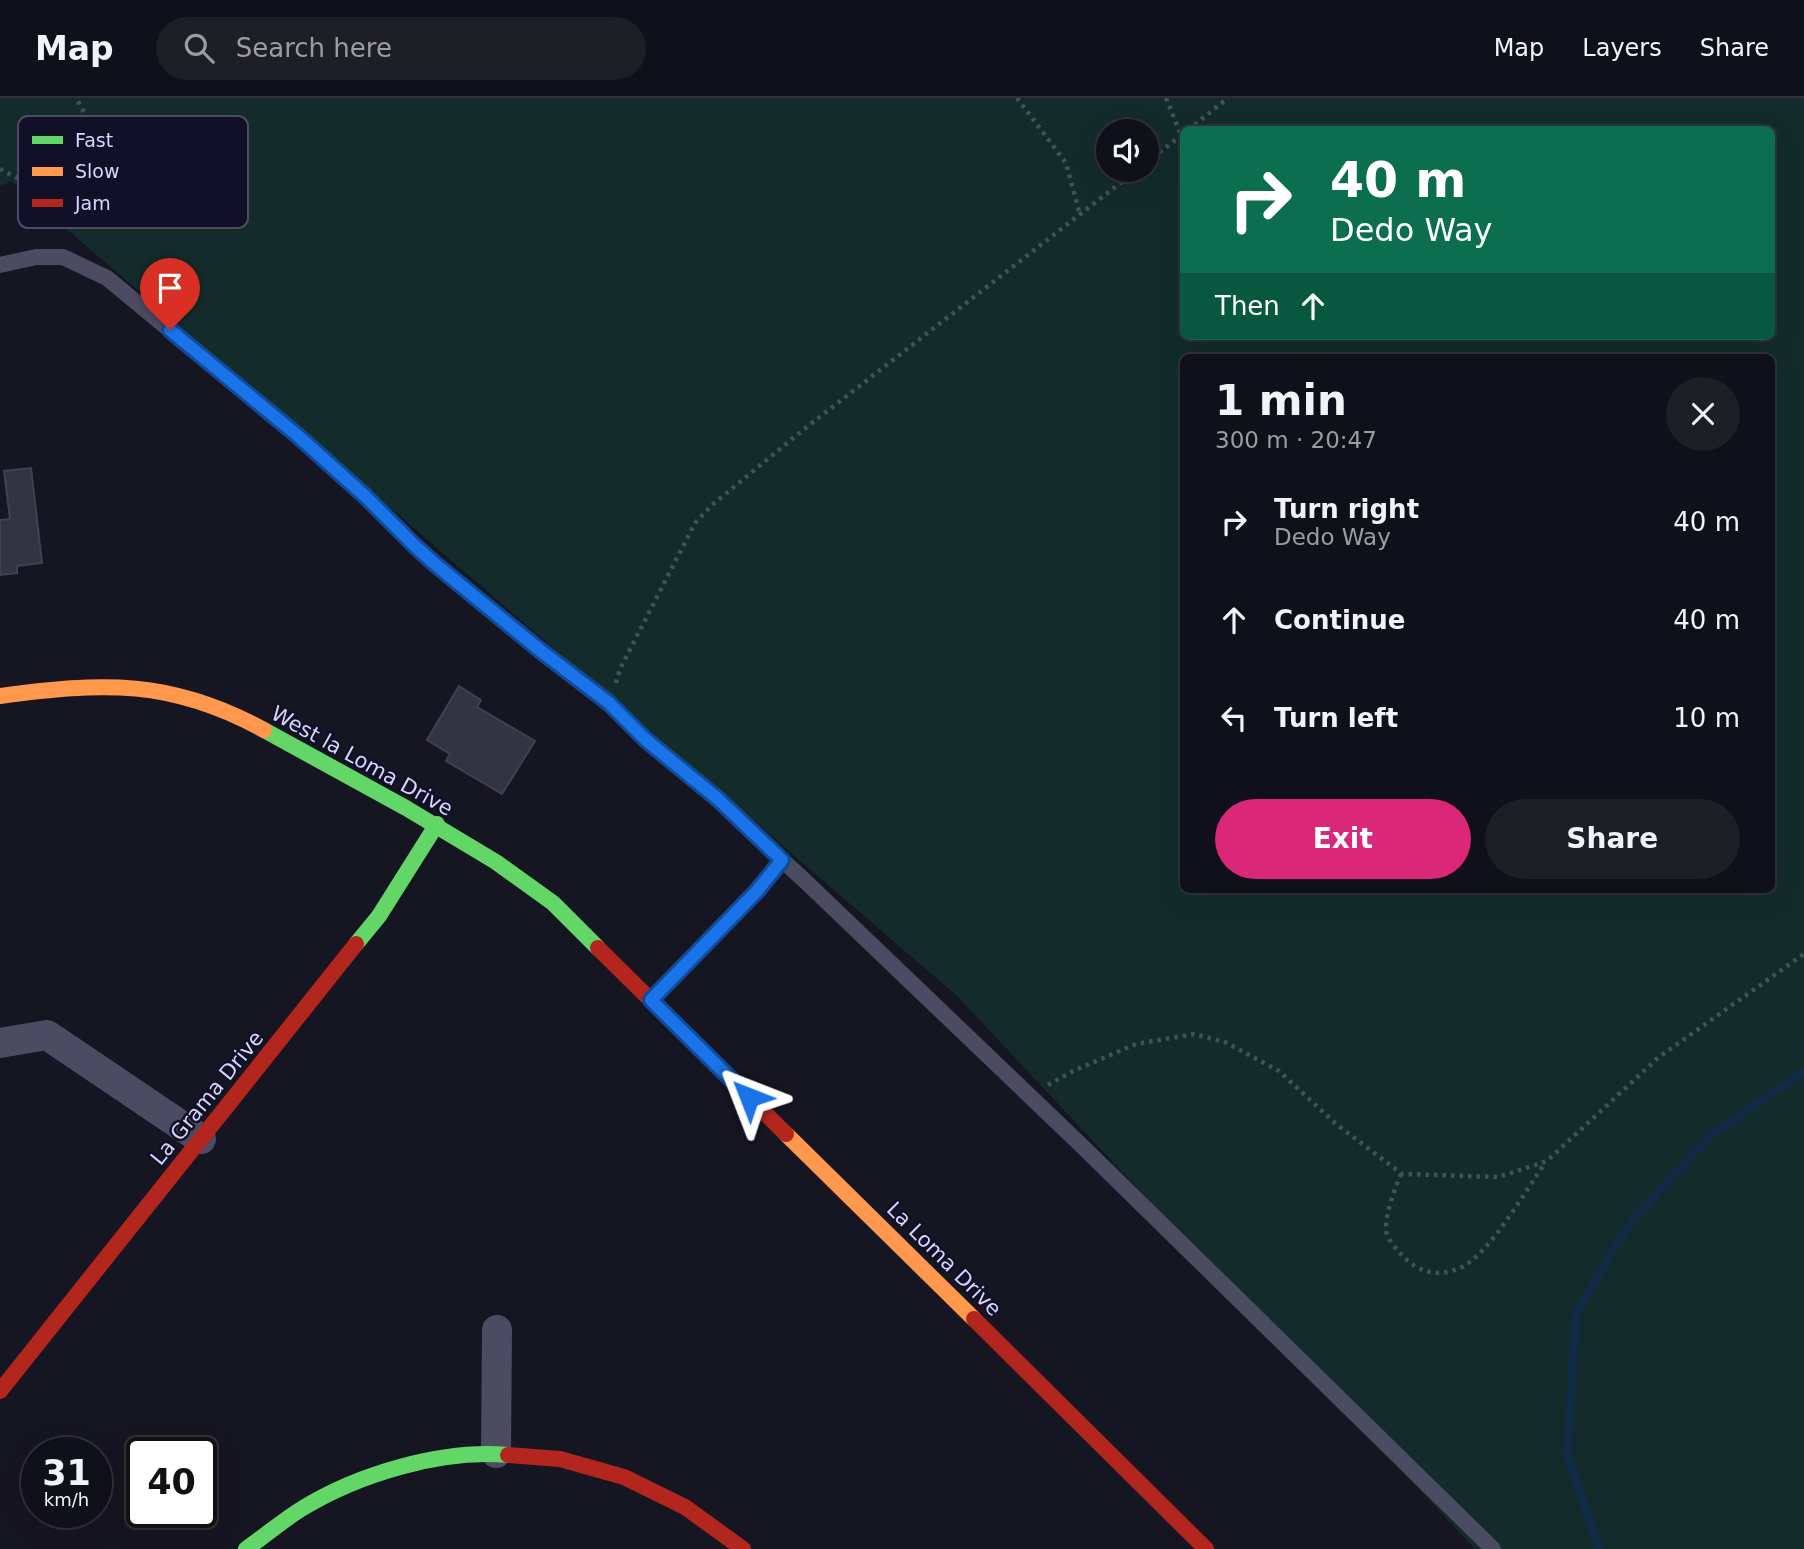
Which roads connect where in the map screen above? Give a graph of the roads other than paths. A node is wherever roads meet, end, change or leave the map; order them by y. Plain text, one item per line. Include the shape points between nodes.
1 (0, 265) edge
2 (0, 696) edge
3 (437, 824) junction
4 (782, 860) junction
5 (757, 891) joint
6 (651, 1000) junction
7 (0, 1043) edge
8 (201, 1139) junction
9 (497, 1329) dead end
10 (0, 1391) edge
11 (496, 1453) junction
12 (246, 1549) edge
13 (743, 1549) edge
14 (1206, 1549) edge
15 (1493, 1549) edge

1 - 4 lane via 63,257 107,278 297,435 435,564 609,703
2 - 3 street, West la Loma Drive via 120,687 210,702
3 - 6 street, West la Loma Drive via 553,903
3 - 8 street, La Grama Drive via 379,916
4 - 5 lane
4 - 15 lane
5 - 6 street
6 - 14 street, La Loma Drive
7 - 8 street via 47,1035
8 - 10 street, La Grama Drive
9 - 11 street
11 - 12 street via 456,1455 362,1478 310,1503
11 - 13 street via 589,1465 644,1485 711,1523

